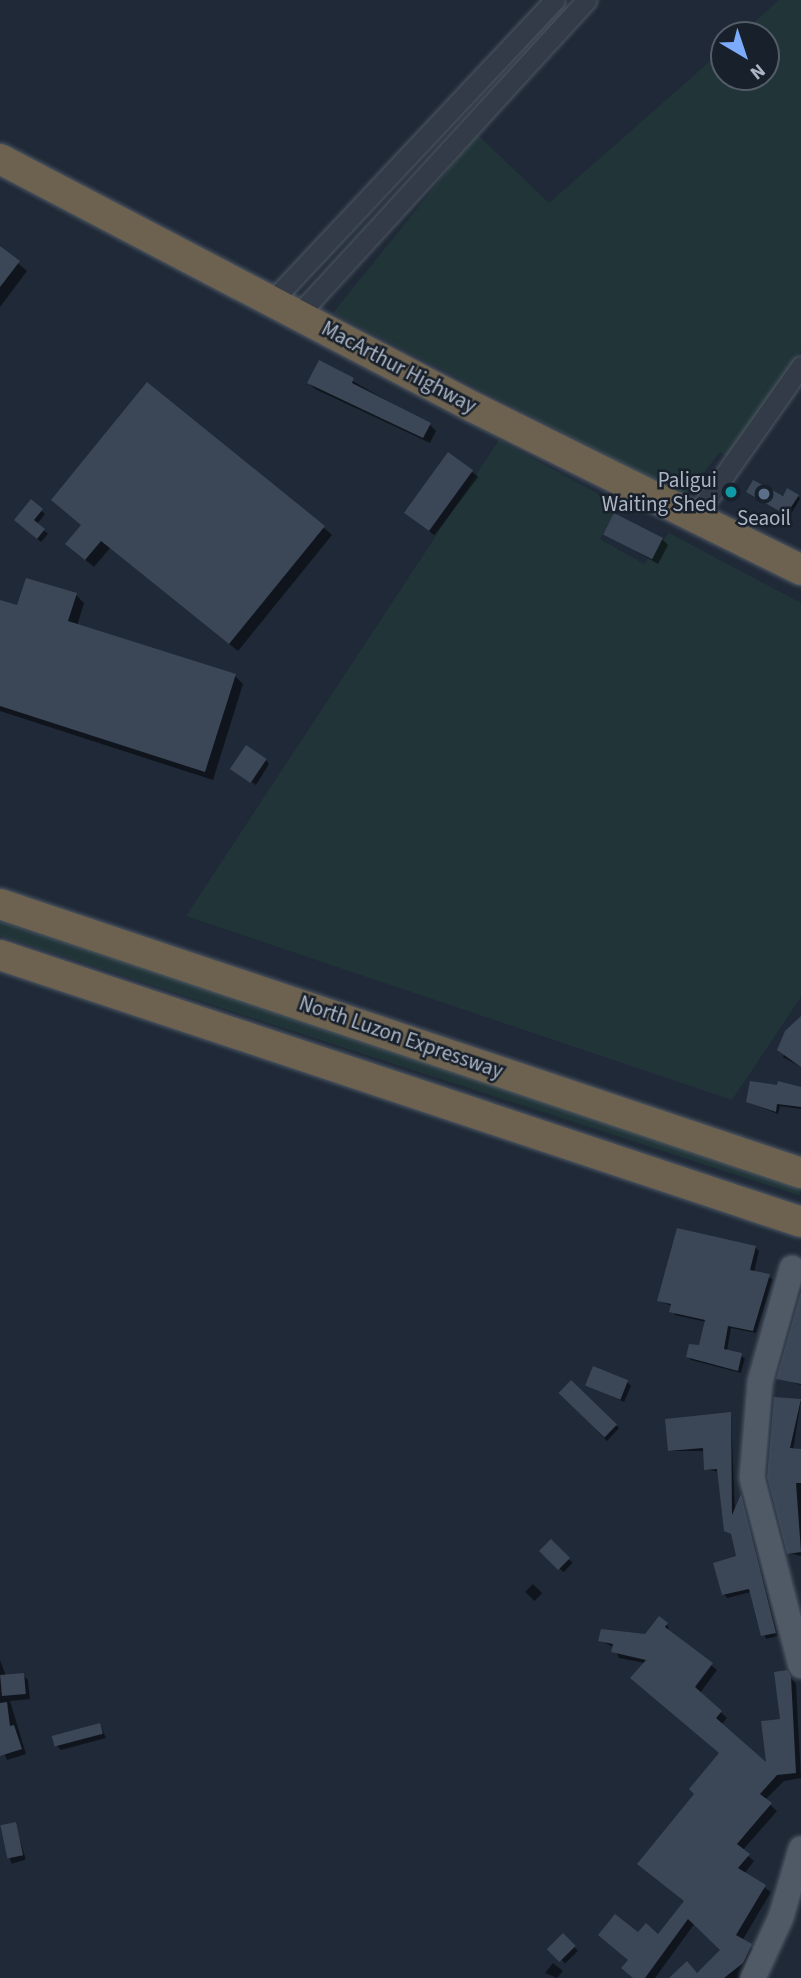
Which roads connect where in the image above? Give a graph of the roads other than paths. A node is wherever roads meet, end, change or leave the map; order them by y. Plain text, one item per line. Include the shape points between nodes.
1 (555, 0) edge
2 (587, 0) edge
3 (508, 51) junction
4 (524, 68) junction
5 (0, 159) edge
6 (365, 202) junction
7 (386, 219) junction
8 (307, 264) junction
9 (328, 281) junction
10 (272, 301) junction
11 (299, 315) junction
12 (801, 366) edge
13 (697, 514) junction
14 (801, 570) edge
15 (0, 904) edge
16 (0, 955) edge
17 (801, 1173) edge
18 (801, 1223) edge
19 (792, 1268) dead end
20 (801, 1666) edge
21 (801, 1849) edge
22 (753, 1978) edge

1 - 3 street
2 - 4 street
3 - 4 street
3 - 6 street
4 - 7 street
5 - 10 highway, MacArthur Highway
6 - 7 street
6 - 8 street
7 - 9 street
8 - 9 street
8 - 10 street
9 - 11 street
10 - 11 highway, MacArthur Highway
11 - 13 highway, MacArthur Highway via 473,407
12 - 13 street
13 - 14 highway, MacArthur Highway
15 - 17 highway, North Luzon Expressway
16 - 18 highway
19 - 20 main road via 760,1382 752,1478
21 - 22 main road via 781,1916

